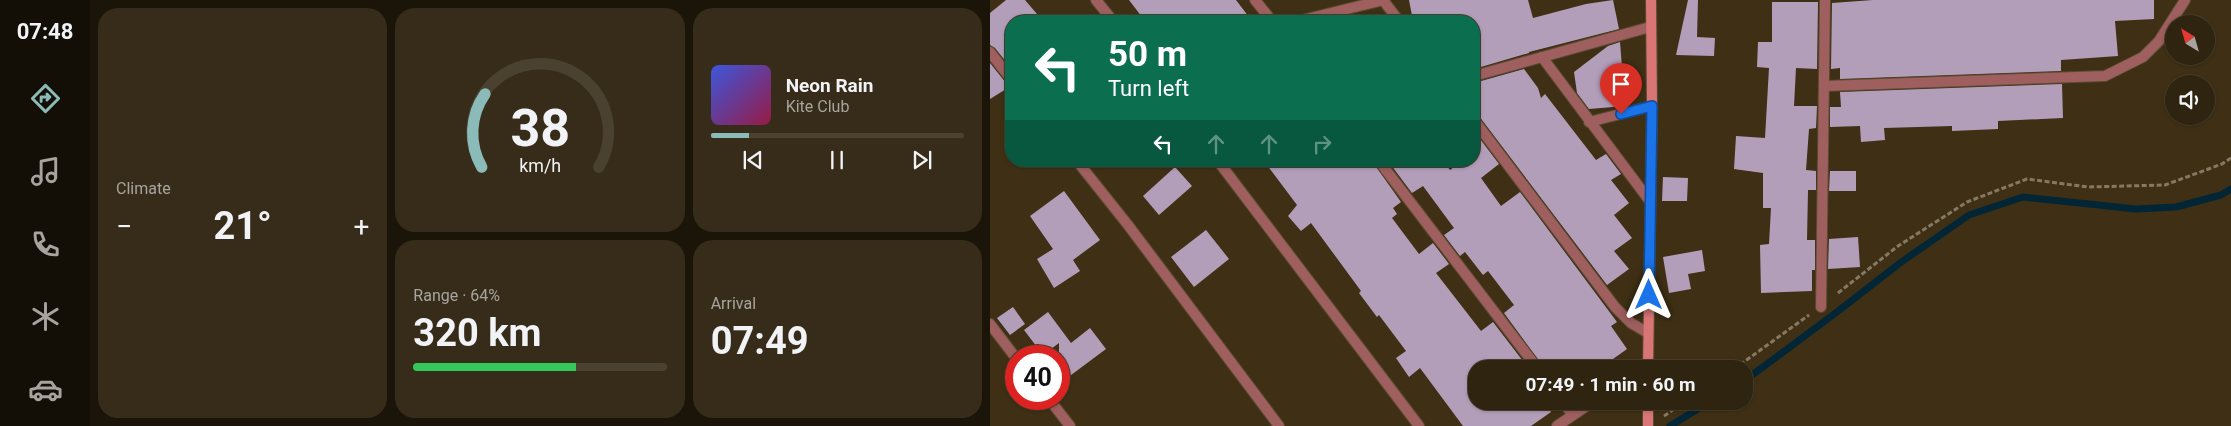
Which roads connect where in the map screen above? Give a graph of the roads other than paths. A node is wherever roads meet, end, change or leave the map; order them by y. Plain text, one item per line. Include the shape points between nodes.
1 (1096, 0) edge
2 (1255, 0) edge
3 (1384, 0) edge
4 (1651, 0) edge
5 (1825, 0) edge
6 (2185, 0) edge
7 (1107, 15) edge
8 (1267, 15) edge
9 (1323, 15) edge
10 (1395, 15) edge
11 (1650, 27) junction
12 (990, 52) edge
13 (1542, 57) junction
14 (1005, 71) edge
15 (1480, 74) edge
16 (1825, 86) junction
17 (1652, 106) junction
18 (1589, 122) junction
19 (1480, 128) edge
20 (1082, 167) edge
21 (1223, 167) edge
22 (1384, 167) edge
23 (1649, 200) junction
24 (1820, 307) road end
25 (990, 324) edge
26 (1648, 333) junction
27 (1006, 345) edge
28 (1531, 360) edge
29 (1648, 360) edge
30 (1057, 410) edge
31 (1569, 410) edge
32 (1580, 410) edge
33 (1648, 410) edge
34 (1573, 415) junction
35 (1070, 426) edge
36 (1279, 426) edge
37 (1419, 426) edge
38 (1557, 426) edge
39 (1648, 426) edge

1 - 7 street
2 - 8 street
3 - 9 street
3 - 10 street
4 - 11 street
5 - 16 street
6 - 16 street via 2159,41 2143,57 2105,76
11 - 13 street
11 - 17 street
12 - 14 street
13 - 15 street
13 - 18 street
16 - 24 street
17 - 18 street
17 - 23 street
18 - 23 street
19 - 26 street via 1615,307 1631,323
20 - 36 street
21 - 37 street
22 - 28 street
23 - 26 street
25 - 27 street
26 - 29 street
30 - 35 street
31 - 34 street
32 - 34 street
33 - 39 street
34 - 38 street

